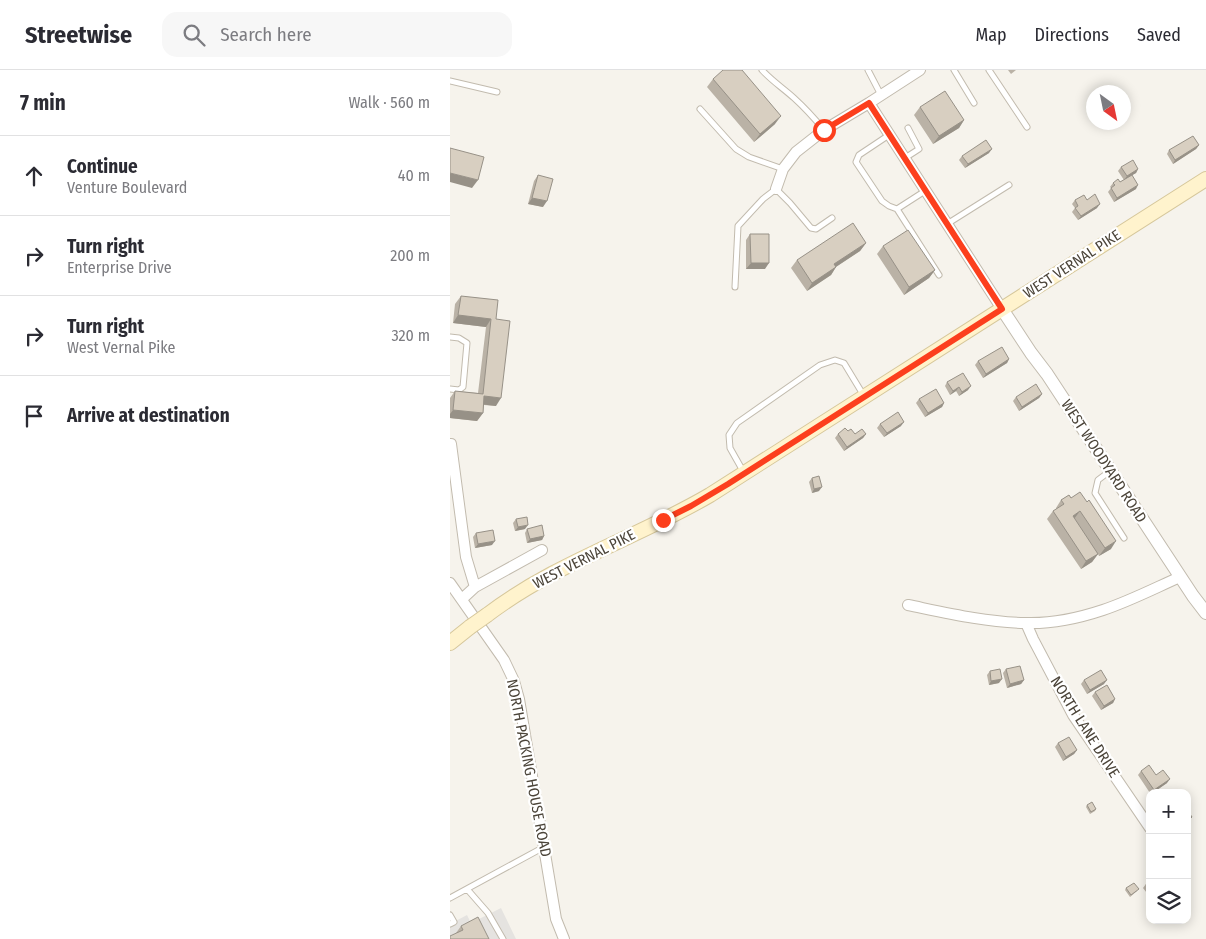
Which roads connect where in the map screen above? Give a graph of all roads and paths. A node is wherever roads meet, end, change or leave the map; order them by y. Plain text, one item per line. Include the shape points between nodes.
1 (762, 70) edge
2 (868, 70) edge
3 (920, 70) edge
4 (954, 70) edge
5 (989, 70) edge
6 (450, 81) edge
7 (497, 92) dead end
8 (881, 96) junction
9 (974, 102) dead end
10 (869, 103) junction
11 (700, 109) dead end
12 (1027, 127) dead end
13 (908, 128) dead end
14 (824, 130) junction
15 (889, 134) junction
16 (904, 159) junction
17 (783, 169) junction
18 (1206, 179) edge
19 (1009, 185) dead end
20 (776, 190) junction
21 (925, 191) junction
22 (897, 209) junction
23 (832, 218) dead end
24 (947, 224) junction
25 (939, 275) dead end
26 (735, 287) dead end
27 (1002, 309) junction
28 (450, 337) edge
29 (450, 389) edge
30 (864, 397) junction
31 (450, 444) edge
32 (1110, 471) junction
33 (745, 473) junction
34 (1124, 538) dead end
35 (542, 550) dead end
36 (1180, 577) junction
37 (451, 585) edge
38 (475, 587) junction
39 (462, 599) junction
40 (908, 605) dead end
41 (1206, 613) edge
42 (1026, 623) junction
43 (450, 643) edge
44 (1146, 822) edge
45 (544, 846) junction
46 (467, 889) junction
47 (450, 898) edge
48 (450, 915) edge
49 (450, 924) edge
50 (502, 939) edge
51 (564, 939) edge

1 - 14 lane
2 - 8 lane
3 - 8 street
4 - 9 lane
5 - 12 lane
6 - 7 lane
8 - 10 street
10 - 14 street
10 - 15 street
11 - 17 lane via 748,157
13 - 16 lane via 919,149
14 - 17 street via 796,152
15 - 16 street
15 - 22 lane via 859,155 856,162 882,201
16 - 21 street
17 - 20 street
18 - 27 main road, WEST VERNAL PIKE
19 - 24 lane
20 - 23 lane via 811,228 816,229
20 - 26 lane via 738,226
21 - 22 lane
21 - 24 street
22 - 25 lane
24 - 27 street
27 - 30 main road, WEST VERNAL PIKE
27 - 32 street, WEST WOODYARD ROAD
28 - 29 lane via 467,343 462,387
30 - 33 main road, WEST VERNAL PIKE
30 - 33 lane via 844,364 835,360 820,365 737,424 729,435 730,448
31 - 38 street via 466,557
32 - 34 lane via 1098,480 1095,493
32 - 36 street, WEST WOODYARD ROAD
33 - 43 main road, WEST VERNAL PIKE, bridge via 677,513 549,575 515,595
35 - 38 street
36 - 41 street, WEST WOODYARD ROAD
36 - 42 street via 1104,610 1061,620
37 - 39 street, NORTH PACKING HOUSE ROAD
38 - 39 street
39 - 45 street, NORTH PACKING HOUSE ROAD via 498,650 514,681
40 - 42 street via 976,618
42 - 44 street, NORTH LANE DRIVE via 1073,715
45 - 46 lane
45 - 51 street, NORTH PACKING HOUSE ROAD via 556,919
46 - 47 lane
46 - 50 lane via 488,913
48 - 49 lane via 454,922

